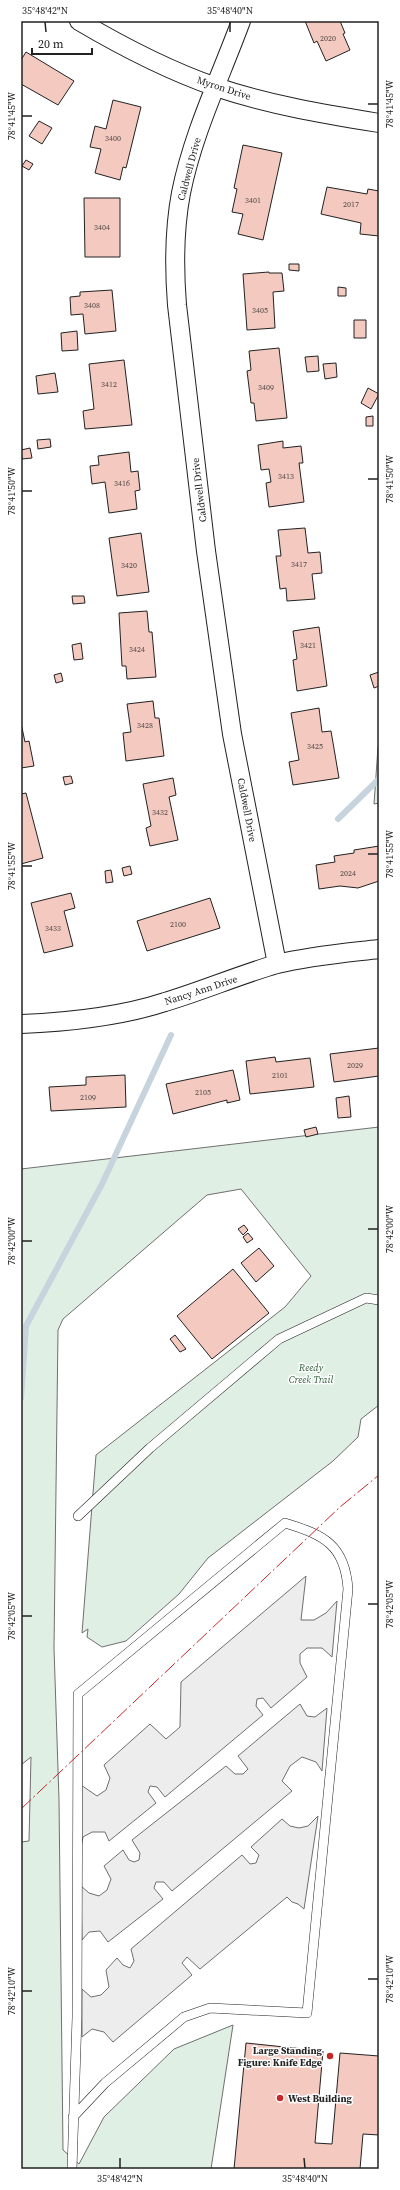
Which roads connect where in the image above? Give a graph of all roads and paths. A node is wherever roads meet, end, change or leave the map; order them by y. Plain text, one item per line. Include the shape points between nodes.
1 (79, 21) edge
2 (241, 21) edge
3 (216, 87) junction
4 (379, 123) edge
5 (379, 949) edge
6 (277, 964) junction
7 (21, 1024) edge
8 (379, 1300) edge
9 (78, 1516) dead end
10 (74, 2117) junction
11 (72, 2169) edge

1 - 3 street, Myron Drive via 148,60
2 - 3 street, Caldwell Drive
3 - 4 street, Myron Drive via 274,104
3 - 6 street, Caldwell Drive via 193,146 181,192 175,242 176,292 206,550 232,734
5 - 6 street, Nancy Ann Drive via 317,956
6 - 7 street, Nancy Ann Drive via 163,1003 64,1023
8 - 9 lane via 366,1298 279,1339 150,1448
10 - 10 lane via 105,2083 184,2017 210,2008 307,2013 348,1589 341,1556 312,1531 285,1523 78,1694 77,2017
10 - 11 lane

